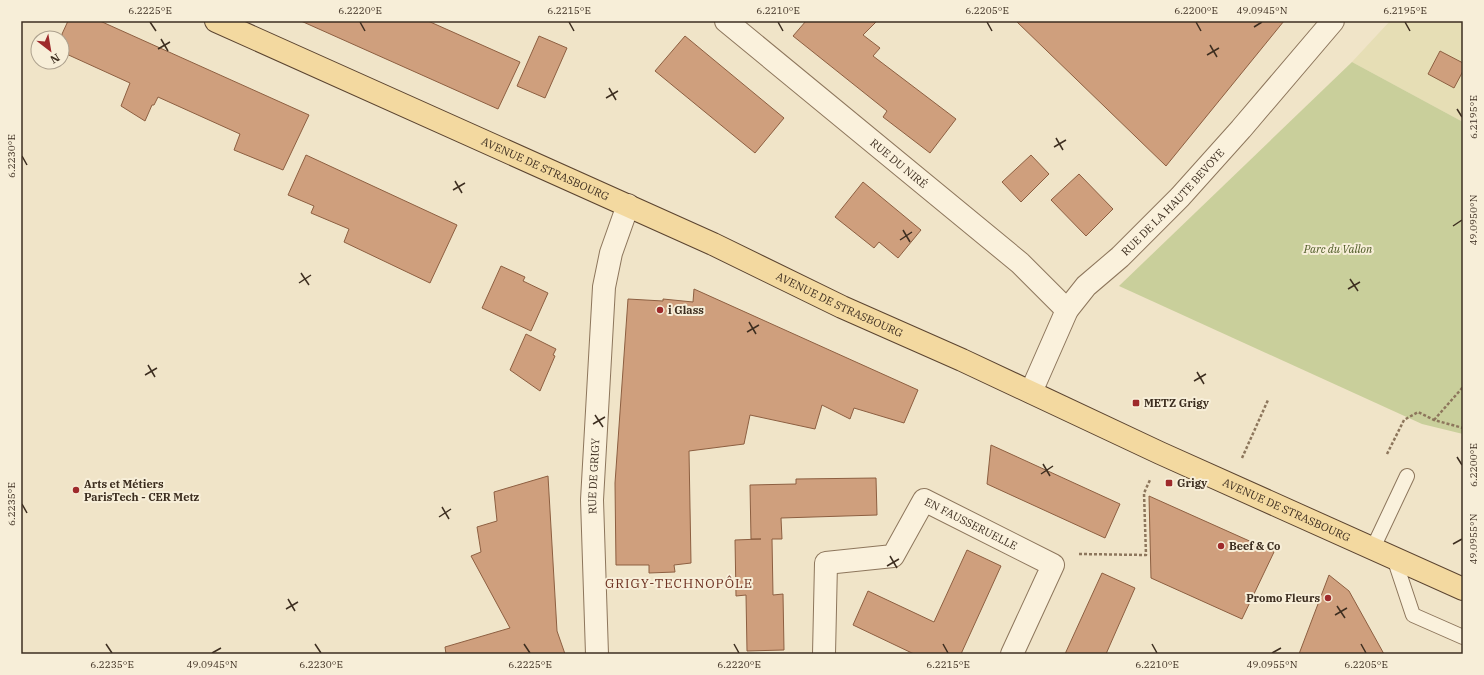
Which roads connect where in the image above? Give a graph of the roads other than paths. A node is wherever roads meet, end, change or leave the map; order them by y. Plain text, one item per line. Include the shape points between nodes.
1 (216, 21) edge
2 (726, 21) edge
3 (1333, 21) edge
4 (628, 205) junction
5 (1067, 310) junction
6 (1031, 392) junction
7 (1407, 476) dead end
8 (1373, 548) junction
9 (1394, 558) junction
10 (1463, 589) edge
11 (1463, 637) edge
12 (597, 654) edge
13 (824, 654) edge
14 (1012, 654) edge

1 - 4 main road, AVENUE DE STRASBOURG
2 - 5 street, RUE DU NIRÉ via 1020,263
3 - 5 street, RUE DE LA HAUTE BEVOYE via 1180,197 1120,257 1086,286
4 - 6 main road, AVENUE DE STRASBOURG via 842,307
4 - 12 street, RUE DE GRIGY via 611,253 604,287 592,500
5 - 6 street, RUE DE LA HAUTE BEVOYE
6 - 8 main road, AVENUE DE STRASBOURG
7 - 8 lane
8 - 9 main road, AVENUE DE STRASBOURG
9 - 10 main road, AVENUE DE STRASBOURG
9 - 11 lane via 1413,615
13 - 14 street, EN FAUSSERUELLE via 826,563 893,556 924,500 1054,565

